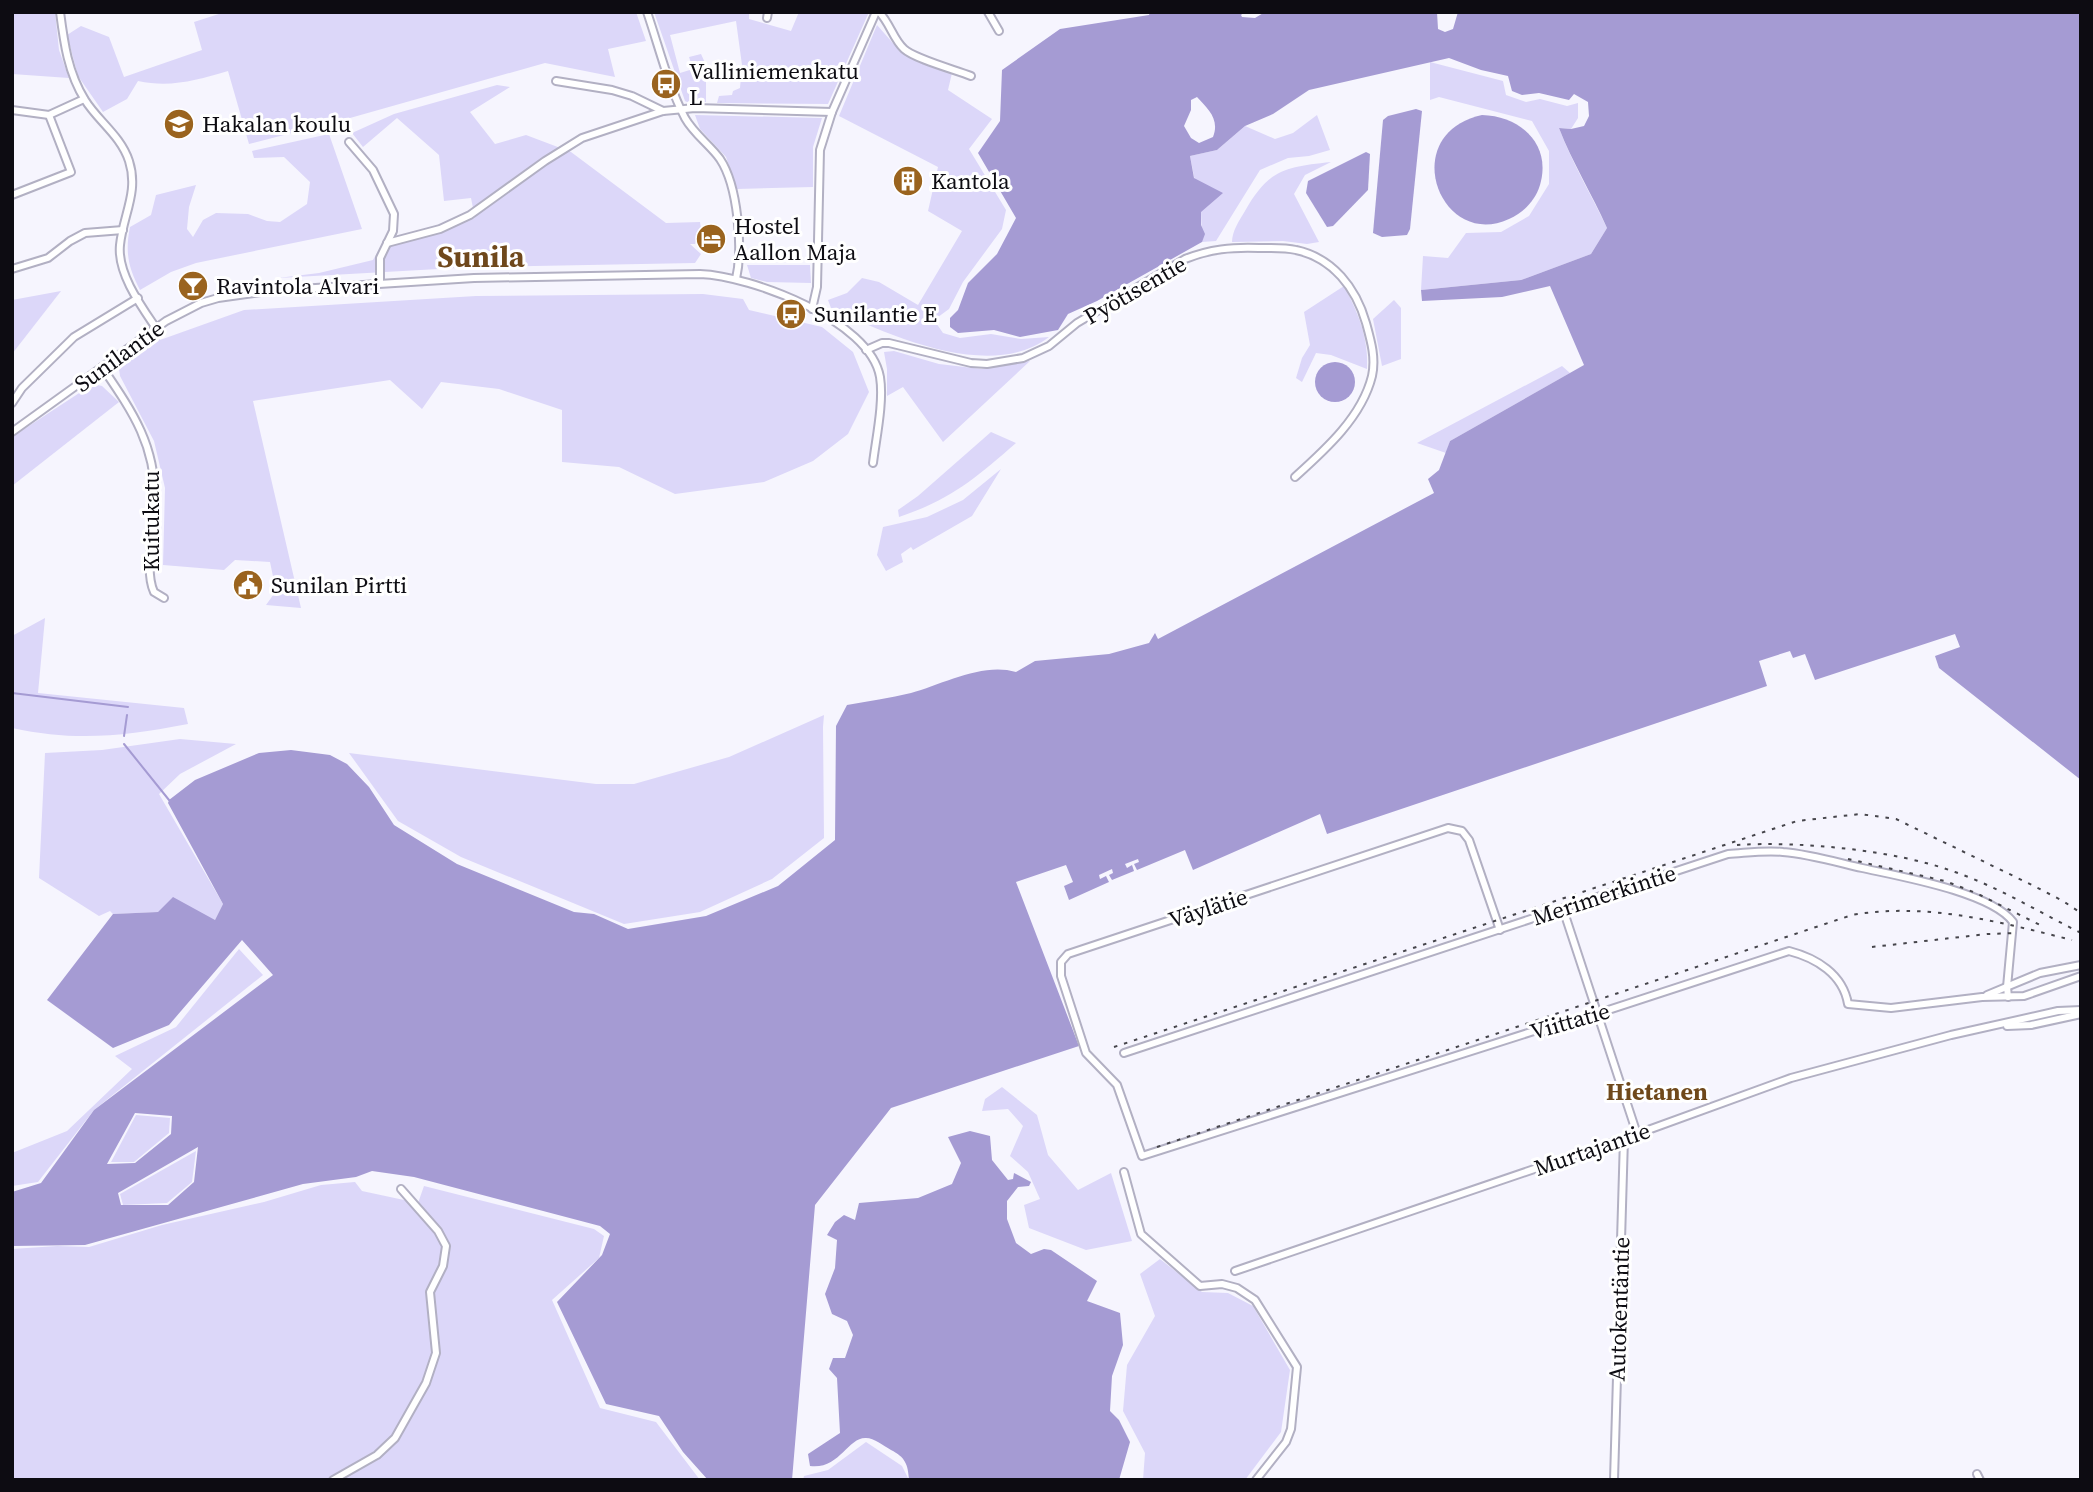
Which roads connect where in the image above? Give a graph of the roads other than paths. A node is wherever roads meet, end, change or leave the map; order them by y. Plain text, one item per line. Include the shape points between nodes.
1 (60, 12) edge
2 (647, 12) edge
3 (877, 12) edge
4 (988, 12) edge
5 (999, 31) dead end
6 (971, 76) dead end
7 (556, 81) dead end
8 (85, 99) junction
9 (681, 108) junction
10 (12, 110) edge
11 (663, 111) junction
12 (832, 112) junction
13 (48, 115) junction
14 (349, 142) dead end
15 (12, 195) edge
16 (123, 230) junction
17 (387, 243) junction
18 (12, 269) edge
19 (736, 279) junction
20 (380, 283) junction
21 (138, 298) junction
22 (812, 309) junction
23 (156, 328) junction
24 (866, 350) junction
25 (102, 367) junction
26 (12, 403) edge
27 (12, 432) edge
28 (873, 463) dead end
29 (1295, 477) dead end
30 (164, 598) dead end
31 (1563, 909) junction
32 (1500, 930) junction
33 (2081, 965) edge
34 (2081, 976) edge
35 (2007, 987) junction
36 (1982, 997) junction
37 (2008, 997) junction
38 (2081, 1012) edge
39 (1598, 1014) junction
40 (1993, 1027) junction
41 (1124, 1054) dead end
42 (1637, 1134) junction
43 (1625, 1138) junction
44 (1142, 1156) joint
45 (1124, 1172) dead end
46 (401, 1189) dead end
47 (1235, 1271) dead end
48 (333, 1480) edge
49 (1255, 1480) edge
50 (1614, 1480) edge

1 - 8 street via 65,50
2 - 9 street
3 - 6 street via 907,52
3 - 12 street
4 - 5 street
7 - 11 street via 612,90
8 - 13 street
8 - 16 street via 121,142 129,162 132,195
9 - 11 street
9 - 12 street
9 - 19 street via 687,122 725,167 732,186
10 - 13 street
11 - 17 street via 582,138 470,215 440,229
12 - 22 street via 820,149 817,288
13 - 15 street via 71,172
14 - 17 street via 373,170 394,214
16 - 18 street via 85,233 48,258
16 - 21 street via 121,259
17 - 20 street via 380,258
19 - 20 street, Sunilantie via 675,274
19 - 22 street, Sunilantie
20 - 23 street, Sunilantie via 232,294 201,303
21 - 23 street
21 - 26 street via 74,337
22 - 24 street via 843,326
23 - 25 street, Sunilantie
24 - 28 street via 880,377
24 - 29 street, Pyötisentie via 889,343 971,363 1023,358 1185,259 1219,248 1296,250 1329,265 1349,284 1364,316 1373,360 1371,379 1356,411
25 - 27 street, Sunilantie
25 - 30 street, Kuitukatu via 130,409 150,452 155,500 150,579 154,592
31 - 32 street, Merimerkintie
31 - 35 street, Merimerkintie via 1728,854 1810,856 1937,885 2008,916 2013,922
31 - 39 street
32 - 41 street, Merimerkintie
32 - 44 street, Väylätie via 1469,840 1462,831 1448,828 1068,954 1061,962 1061,975 1086,1053 1117,1085
33 - 35 street, Viittatie via 2040,973
34 - 37 street, Viittatie
35 - 36 street, Viittatie
35 - 37 street, Merimerkintie
36 - 37 street, Viittatie
36 - 39 street, Viittatie via 1891,1008 1848,1004 1846,992 1823,965 1789,951
38 - 40 street via 2031,1025
38 - 40 street via 2058,1011
39 - 42 street
39 - 44 street, Viittatie via 1521,1034
40 - 42 street, Murtajantie via 1791,1078
42 - 43 street, Murtajantie
43 - 47 street, Murtajantie
43 - 50 street, Autokentäntie
45 - 49 street via 1141,1234 1200,1286 1222,1284 1255,1300 1297,1367 1291,1429
46 - 48 street via 446,1246 443,1266 430,1292 436,1353 426,1383 394,1438 377,1455

